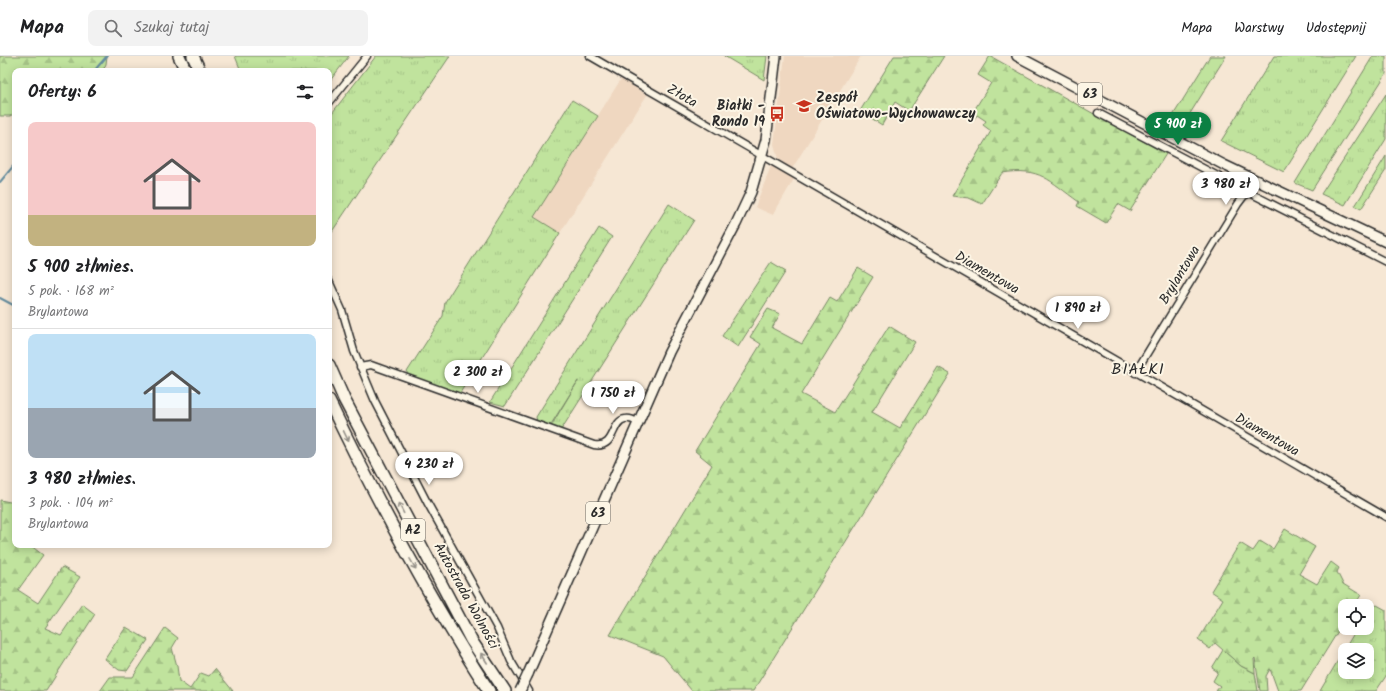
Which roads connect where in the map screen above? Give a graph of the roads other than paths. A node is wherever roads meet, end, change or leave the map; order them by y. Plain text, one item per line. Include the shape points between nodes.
1 (178, 56) edge
2 (193, 56) edge
3 (367, 56) edge
4 (590, 56) edge
5 (776, 56) edge
6 (1017, 56) edge
7 (184, 68) edge
8 (199, 68) edge
9 (332, 99) edge
10 (1098, 113) dead end
11 (762, 156) junction
12 (1250, 193) junction
13 (1386, 242) edge
14 (1386, 262) edge
15 (332, 288) edge
16 (360, 367) junction
17 (332, 372) edge
18 (1135, 373) junction
19 (332, 407) edge
20 (638, 422) junction
21 (1386, 518) edge
22 (489, 691) edge
23 (505, 691) edge
24 (520, 691) edge
25 (529, 691) edge

1 - 7 highway
2 - 8 highway
3 - 9 street
4 - 11 street, Złota
5 - 11 main road, 63
6 - 13 main road, 63 via 1224,165
10 - 12 street
11 - 18 street, Diamentowa
11 - 20 main road, 63 via 742,212 669,352
12 - 14 street
12 - 18 street, Brylantowa via 1238,204
15 - 16 street via 342,310
16 - 20 street via 371,365 599,446 608,441 621,420 626,418
16 - 25 street via 427,502
23 -> 17 highway, Autostrada Wolności / A2 via 471,640
18 - 21 street, Diamentowa
19 -> 22 highway, Autostrada Wolności / A2 via 389,523 464,653
20 - 24 main road, 63, bridge

